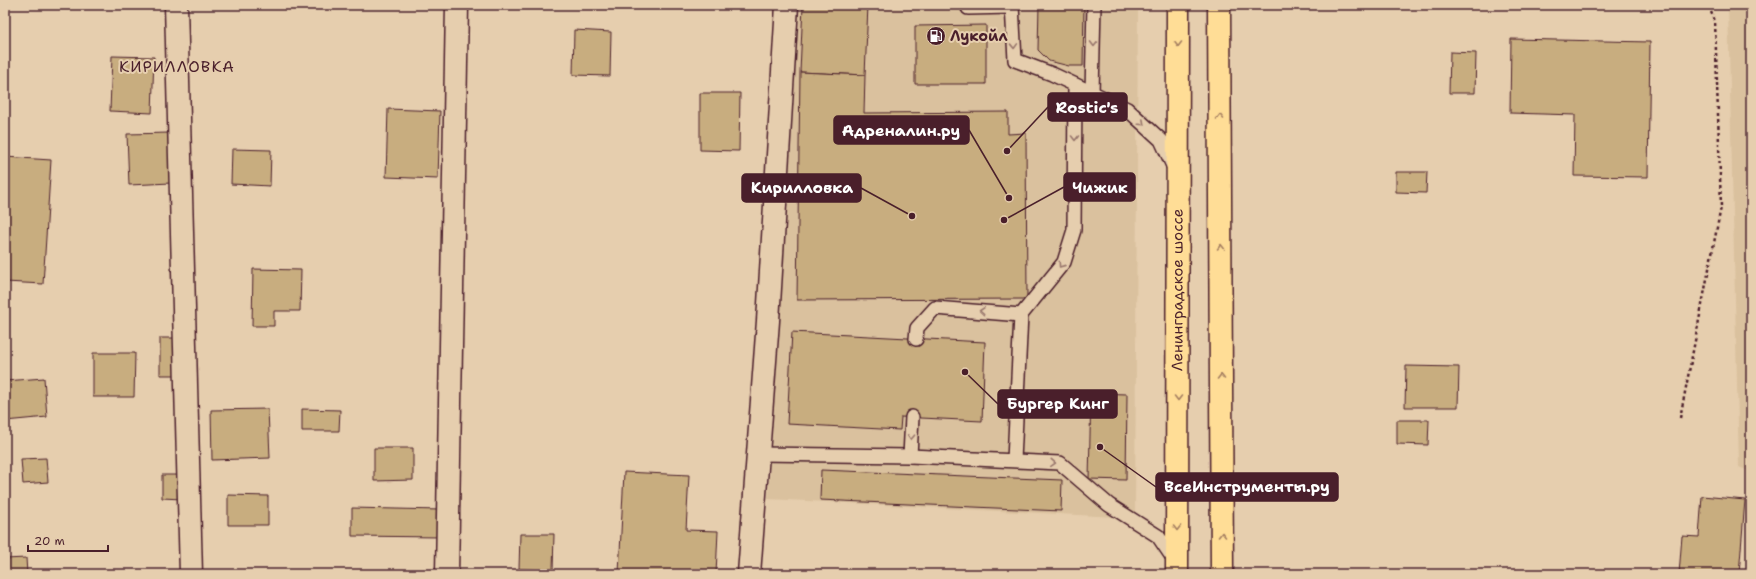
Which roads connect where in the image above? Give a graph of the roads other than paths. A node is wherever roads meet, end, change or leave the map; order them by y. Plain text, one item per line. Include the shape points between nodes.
1 (176, 5) edge
2 (457, 5) edge
3 (787, 5) edge
4 (968, 5) edge
5 (1094, 5) edge
6 (1178, 5) edge
7 (1219, 5) edge
8 (1012, 6) edge
9 (1075, 85) junction
10 (1092, 93) junction
11 (1179, 177) junction
12 (1021, 314) junction
13 (916, 339) dead end
14 (912, 417) dead end
15 (759, 454) junction
16 (910, 456) junction
17 (1014, 460) junction
18 (1177, 569) edge
19 (191, 574) edge
20 (447, 574) edge
21 (749, 574) edge
22 (1222, 574) edge

1 - 19 street
2 - 20 street
3 - 15 street
4 - 8 lane via 968,8
5 -> 10 lane
6 -> 11 highway, Ленинградское шоссе
22 -> 7 highway
8 -> 9 lane via 1015,60
9 - 10 lane
9 -> 12 lane via 1074,230 1064,262
10 -> 11 lane via 1127,109 1160,140
11 -> 18 highway, Ленинградское шоссе
12 -> 13 lane via 935,308 917,328
12 - 17 lane
14 -> 16 lane
15 - 16 lane
15 - 21 street
16 - 17 lane
17 -> 18 lane via 1060,463 1109,505 1158,536

